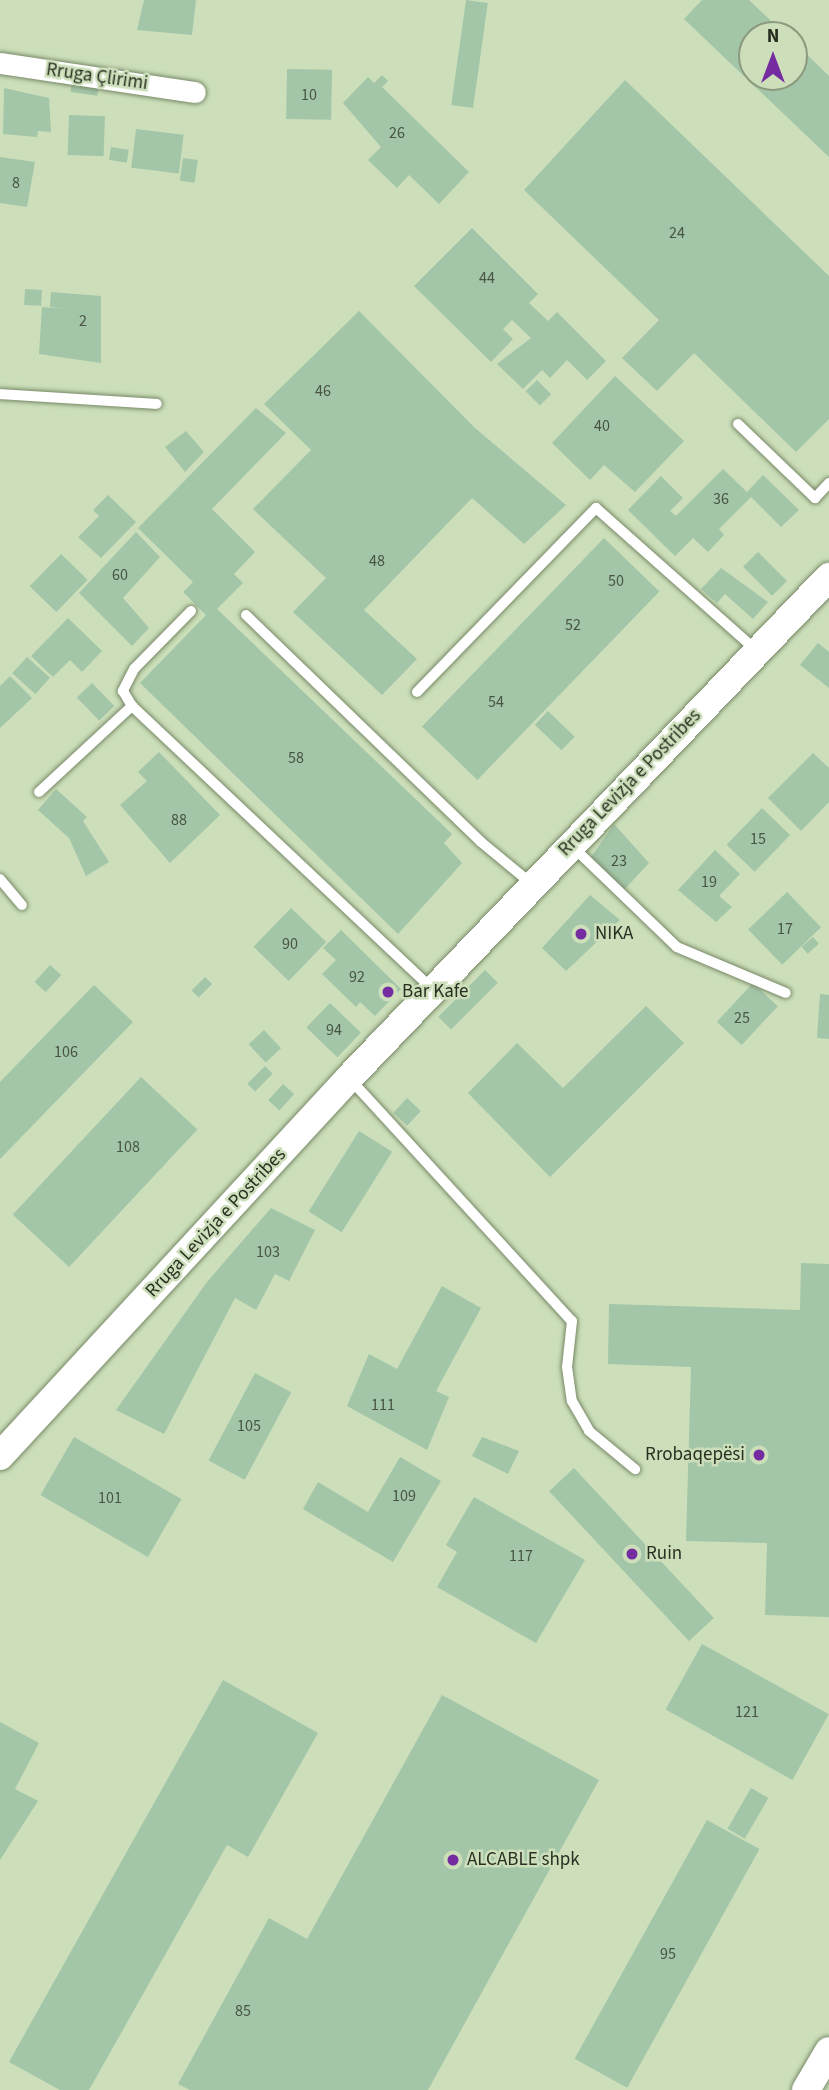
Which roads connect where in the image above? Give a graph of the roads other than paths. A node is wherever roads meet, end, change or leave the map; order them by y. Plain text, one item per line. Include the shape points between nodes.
1 (0, 63) edge
2 (195, 92) dead end
3 (0, 394) edge
4 (157, 404) dead end
5 (738, 424) dead end
6 (829, 483) edge
7 (829, 577) edge
8 (191, 611) dead end
9 (246, 615) dead end
10 (757, 651) junction
11 (418, 692) dead end
12 (132, 706) junction
13 (39, 792) dead end
14 (571, 845) junction
15 (0, 879) edge
16 (533, 885) junction
17 (22, 905) dead end
18 (432, 990) junction
19 (786, 993) dead end
20 (349, 1078) junction
21 (0, 1456) edge
22 (635, 1469) dead end
23 (829, 2051) edge
24 (806, 2090) edge

1 - 2 street, Rruga Çlirimi
3 - 4 lane
5 - 6 lane via 815,498
7 - 10 street, Rruga Levizja e Postribes
8 - 12 lane via 134,669 123,691
9 - 16 lane
10 - 11 lane via 596,508
10 - 14 street, Rruga Levizja e Postribes
12 - 13 lane
12 - 18 lane
14 - 16 street, Rruga Levizja e Postribes
14 - 19 lane via 677,947
15 - 17 lane
16 - 18 street, Rruga Levizja e Postribes
18 - 20 street, Rruga Levizja e Postribes
20 - 21 street, Rruga Levizja e Postribes
20 - 22 lane via 572,1321 567,1367 572,1401 589,1430
23 - 24 street

